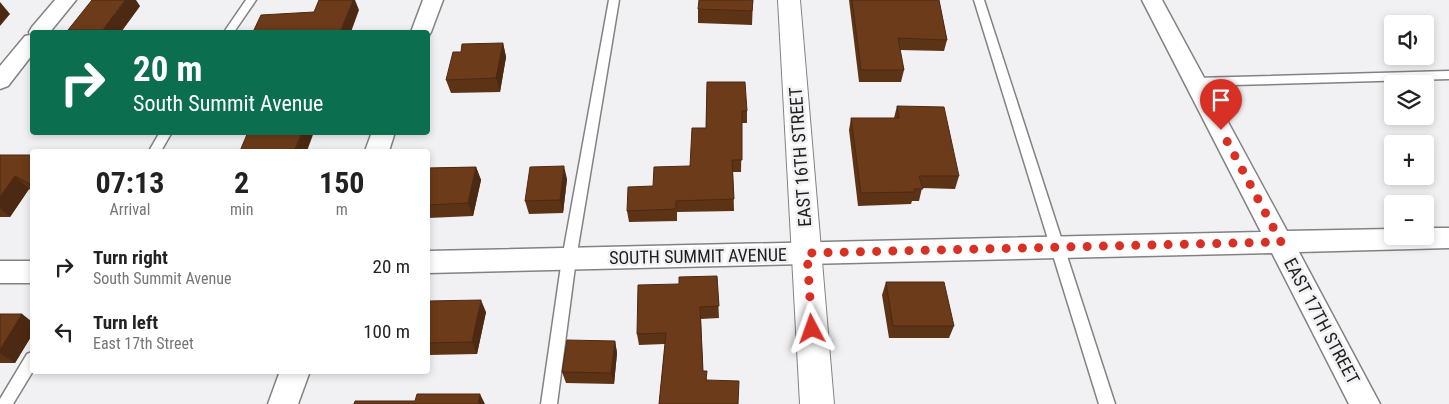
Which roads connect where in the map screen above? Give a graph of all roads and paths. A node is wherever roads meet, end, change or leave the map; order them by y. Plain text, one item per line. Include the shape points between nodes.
1 (66, 0) edge
2 (250, 0) edge
3 (433, 0) edge
4 (614, 0) edge
5 (789, 0) edge
6 (979, 0) edge
7 (1152, 0) edge
8 (41, 30) edge
9 (230, 30) edge
10 (422, 30) edge
11 (30, 44) edge
12 (1449, 75) edge
13 (0, 81) edge
14 (1195, 82) junction
15 (164, 135) edge
16 (383, 135) edge
17 (156, 149) edge
18 (378, 149) edge
19 (1449, 238) edge
20 (1281, 242) junction
21 (1058, 248) junction
22 (807, 253) junction
23 (569, 258) junction
24 (430, 262) edge
25 (0, 272) edge
26 (30, 272) edge
27 (30, 362) edge
28 (294, 374) edge
29 (6, 404) edge
30 (283, 404) edge
31 (549, 404) edge
32 (817, 404) edge
33 (1107, 404) edge
34 (1365, 404) edge

1 - 8 street
2 - 9 lane
3 - 10 street
4 - 23 lane
5 - 22 street, EAST 16TH STREET
6 - 21 lane
7 - 14 street, EAST 17TH STREET
11 - 13 street
12 - 14 lane
14 - 20 street, EAST 17TH STREET
15 - 17 lane
16 - 18 street
19 - 20 street, SOUTH SUMMIT AVENUE
20 - 21 street, SOUTH SUMMIT AVENUE
20 - 34 street, EAST 17TH STREET
21 - 22 street, SOUTH SUMMIT AVENUE
21 - 33 lane
22 - 23 street, SOUTH SUMMIT AVENUE
22 - 32 street, EAST 16TH STREET
23 - 24 street, SOUTH SUMMIT AVENUE
23 - 31 lane
25 - 26 street
27 - 29 lane
28 - 30 street

